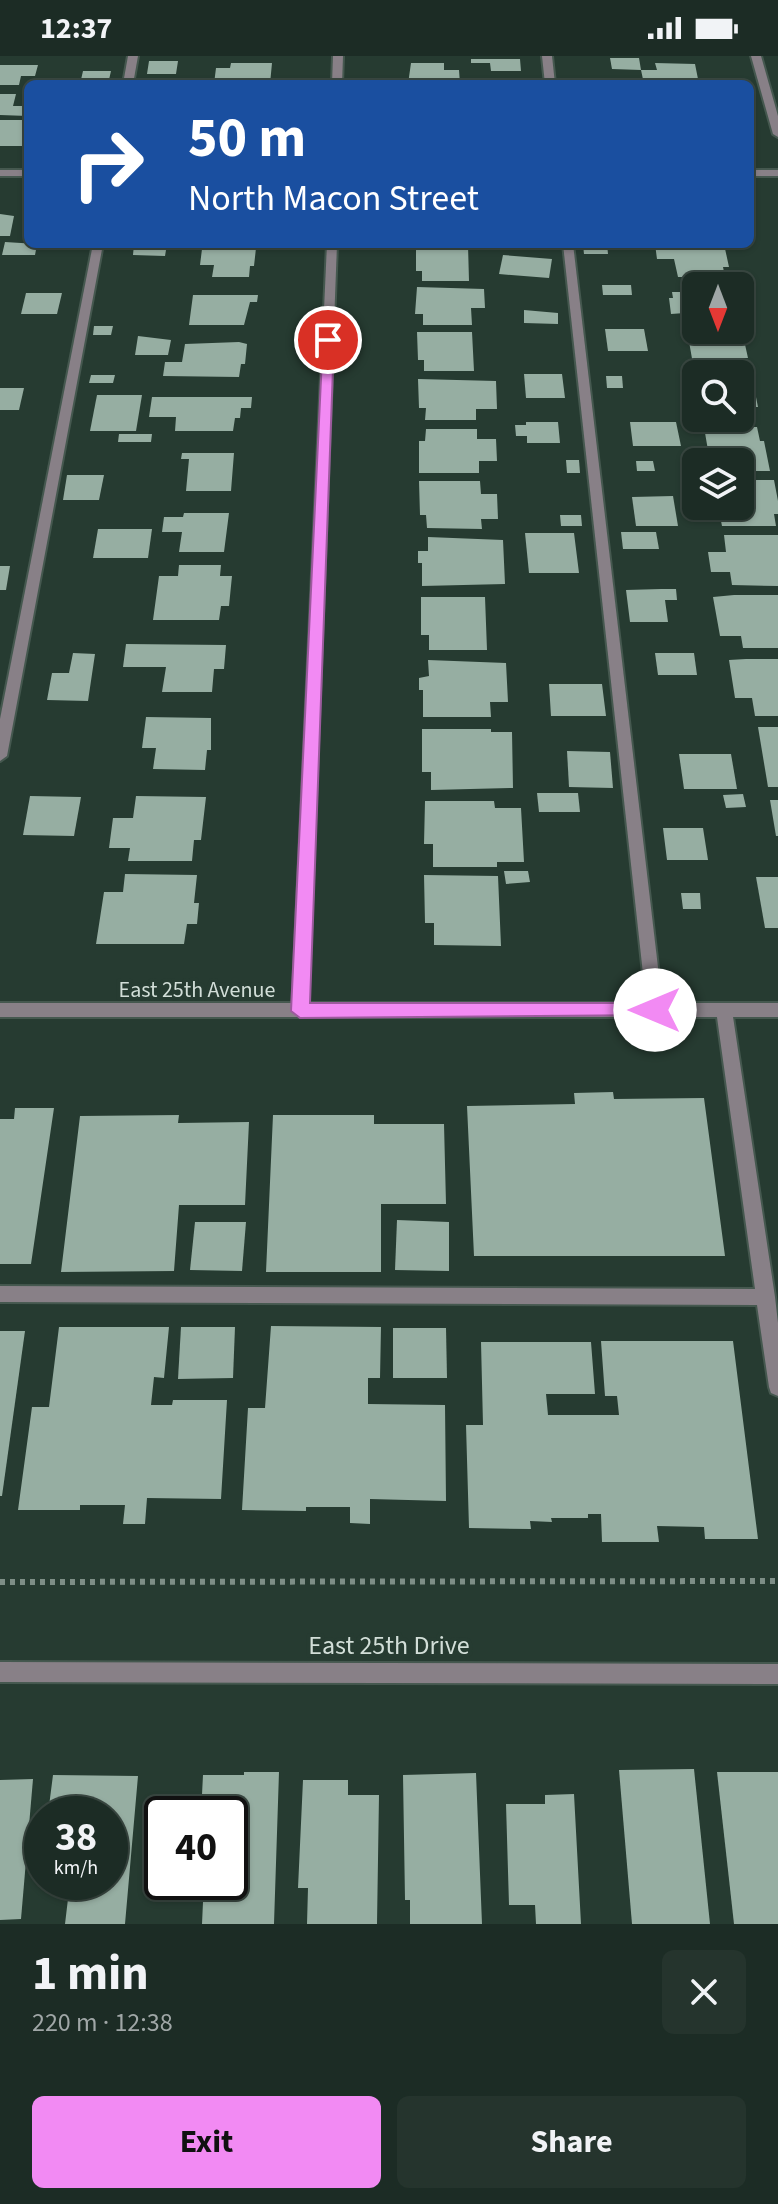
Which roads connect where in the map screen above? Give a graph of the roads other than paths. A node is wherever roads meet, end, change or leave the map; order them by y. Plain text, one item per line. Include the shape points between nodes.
1 (133, 56) edge
2 (338, 56) edge
3 (547, 56) edge
4 (756, 56) edge
5 (129, 80) edge
6 (337, 80) edge
7 (550, 80) edge
8 (778, 134) edge
9 (0, 173) edge
10 (24, 173) edge
11 (754, 173) edge
12 (778, 173) edge
13 (97, 248) edge
14 (332, 248) edge
15 (568, 248) edge
16 (0, 756) edge
17 (0, 1010) edge
18 (655, 1010) junction
19 (724, 1010) junction
20 (778, 1010) edge
21 (300, 1011) junction
22 (0, 1294) edge
23 (766, 1297) junction
24 (778, 1387) edge
25 (0, 1672) edge
26 (778, 1674) edge

1 - 5 street
2 - 6 street
3 - 7 street
4 - 8 street
9 - 10 street
11 - 12 street
13 - 16 street
14 - 21 street
15 - 18 street
17 - 21 street, East 25th Avenue
18 - 19 street, East 25th Avenue
18 - 21 street, East 25th Avenue
19 - 20 street, East 25th Avenue
19 - 23 street
22 - 23 street
23 - 24 street
25 - 26 street, East 25th Drive

